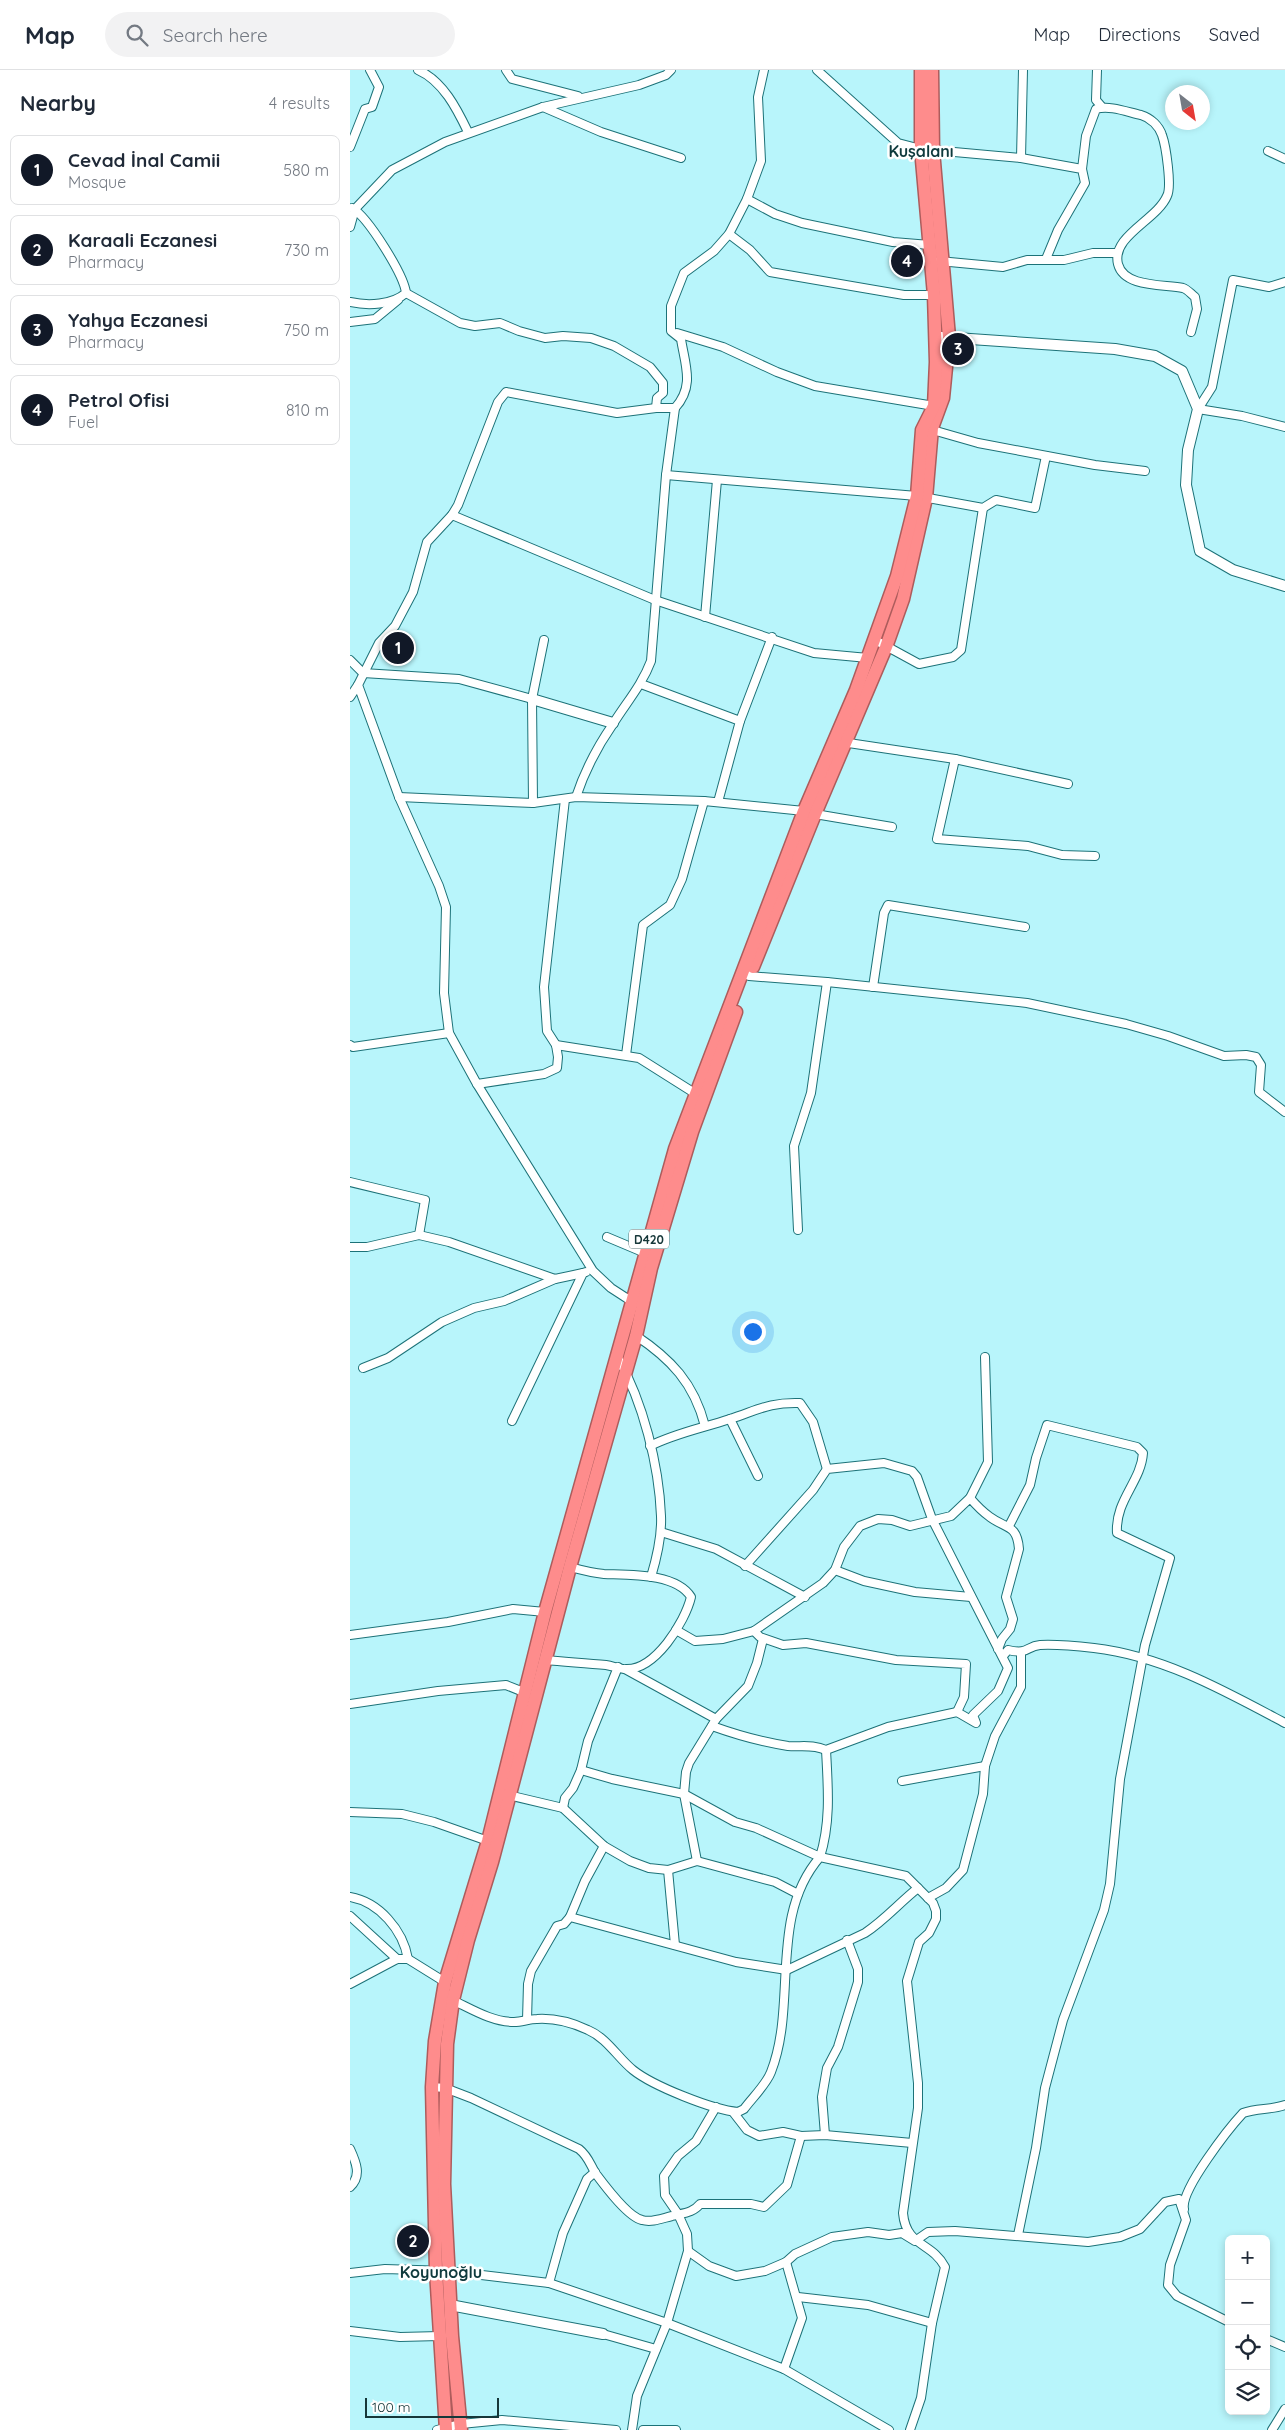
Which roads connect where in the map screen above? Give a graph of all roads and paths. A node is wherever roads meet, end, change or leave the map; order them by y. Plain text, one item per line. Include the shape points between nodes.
1 (370, 70) edge
2 (418, 70) edge
3 (506, 70) edge
4 (671, 70) edge
5 (764, 70) edge
6 (817, 70) edge
7 (921, 70) edge
8 (932, 70) edge
9 (1023, 70) edge
10 (1097, 70) edge
11 (580, 97) junction
12 (543, 107) junction
13 (1102, 107) junction
14 (468, 132) junction
15 (350, 147) edge
16 (927, 149) junction
17 (1268, 151) dead end
18 (681, 158) dead end
19 (1021, 158) junction
20 (1285, 159) edge
21 (1082, 169) junction
22 (747, 199) junction
23 (352, 208) edge
24 (350, 227) edge
25 (728, 234) junction
26 (930, 246) junction
27 (1117, 253) junction
28 (1046, 260) junction
29 (936, 261) junction
30 (1285, 282) edge
31 (406, 293) junction
32 (934, 294) junction
33 (398, 300) junction
34 (350, 302) edge
35 (350, 322) edge
36 (672, 331) junction
37 (1191, 332) dead end
38 (935, 336) junction
39 (949, 337) junction
40 (934, 406) junction
41 (656, 408) junction
42 (675, 408) junction
43 (1198, 409) junction
44 (1285, 427) edge
45 (927, 429) junction
46 (1046, 456) junction
47 (1145, 472) dead end
48 (666, 475) junction
49 (717, 480) junction
50 (921, 497) junction
51 (983, 508) junction
52 (452, 515) junction
53 (1285, 586) edge
54 (655, 600) junction
55 (705, 616) junction
56 (772, 637) junction
57 (544, 640) dead end
58 (875, 640) junction
59 (886, 647) junction
60 (868, 658) junction
61 (350, 660) edge
62 (363, 673) junction
63 (641, 684) junction
64 (358, 685) junction
65 (350, 697) edge
66 (532, 699) junction
67 (740, 721) junction
68 (613, 723) junction
69 (840, 741) junction
70 (955, 759) junction
71 (1068, 784) dead end
72 (399, 797) junction
73 (576, 797) junction
74 (565, 799) junction
75 (704, 801) junction
76 (718, 802) junction
77 (533, 803) junction
78 (809, 812) junction
79 (892, 826) dead end
80 (1095, 856) dead end
81 (1026, 927) dead end
82 (747, 972) junction
83 (826, 982) junction
84 (873, 987) junction
85 (448, 1033) junction
86 (556, 1044) junction
87 (350, 1045) edge
88 (626, 1054) junction
89 (477, 1084) junction
90 (696, 1094) junction
91 (1285, 1112) edge
92 (350, 1182) edge
93 (798, 1230) dead end
94 (419, 1235) junction
95 (607, 1237) dead end
96 (350, 1247) edge
97 (645, 1253) junction
98 (593, 1271) junction
99 (584, 1273) junction
100 (555, 1278) junction
101 (631, 1301) junction
102 (631, 1333) junction
103 (985, 1357) dead end
104 (618, 1358) junction
105 (363, 1368) dead end
106 (624, 1369) junction
107 (730, 1419) junction
108 (512, 1421) dead end
109 (705, 1426) junction
110 (650, 1446) junction
111 (827, 1469) junction
112 (758, 1476) dead end
113 (970, 1498) junction
114 (932, 1519) junction
115 (1009, 1526) junction
116 (661, 1532) junction
117 (745, 1566) junction
118 (570, 1567) junction
119 (835, 1570) junction
120 (651, 1576) junction
121 (805, 1597) junction
122 (971, 1597) junction
123 (545, 1612) junction
124 (676, 1630) junction
125 (754, 1631) junction
126 (350, 1635) edge
127 (763, 1638) junction
128 (998, 1649) junction
129 (1021, 1652) junction
130 (1003, 1656) junction
131 (1143, 1657) junction
132 (545, 1660) junction
133 (622, 1668) junction
134 (526, 1693) junction
135 (350, 1704) edge
136 (957, 1712) junction
137 (714, 1723) junction
138 (1285, 1724) edge
139 (826, 1750) junction
140 (985, 1766) junction
141 (581, 1770) junction
142 (902, 1781) dead end
143 (506, 1794) junction
144 (684, 1794) junction
145 (563, 1808) junction
146 (350, 1812) edge
147 (488, 1841) junction
148 (604, 1846) junction
149 (820, 1857) junction
150 (697, 1861) junction
151 (668, 1870) junction
152 (918, 1888) junction
153 (798, 1894) junction
154 (350, 1897) edge
155 (928, 1898) junction
156 (350, 1916) edge
157 (570, 1917) junction
158 (847, 1940) junction
159 (674, 1945) junction
160 (397, 1959) junction
161 (408, 1960) junction
162 (787, 1970) junction
163 (445, 1982) junction
164 (350, 1984) edge
165 (448, 1998) junction
166 (527, 2020) junction
167 (438, 2087) junction
168 (1285, 2105) edge
169 (716, 2107) junction
170 (733, 2112) junction
171 (825, 2135) junction
172 (801, 2136) junction
173 (912, 2143) junction
174 (350, 2149) edge
175 (595, 2172) junction
176 (350, 2187) edge
177 (678, 2214) junction
178 (1186, 2215) junction
179 (1018, 2235) junction
180 (915, 2241) junction
181 (688, 2251) junction
182 (786, 2262) junction
183 (442, 2271) junction
184 (350, 2273) edge
185 (549, 2283) junction
186 (798, 2297) junction
187 (450, 2305) junction
188 (1225, 2320) edge
189 (667, 2323) junction
190 (932, 2323) junction
191 (350, 2331) edge
192 (604, 2334) joint
193 (440, 2336) junction
194 (1270, 2341) edge
195 (1285, 2347) edge
196 (656, 2348) junction
197 (784, 2369) junction
198 (1285, 2409) edge
199 (461, 2427) edge
200 (444, 2430) edge
201 (616, 2430) edge
202 (632, 2430) edge
203 (643, 2430) edge
204 (676, 2430) edge
205 (889, 2430) edge
206 (910, 2430) edge
207 (1272, 2430) edge

1 - 15 street via 379,88 372,107 364,109
2 - 14 street via 429,75 442,89
3 - 11 street via 512,79
4 - 11 street via 639,85
5 - 22 street via 758,97 761,162
6 - 16 street via 898,143
7 - 16 highway, D420
8 - 16 highway, D420
9 - 19 street
10 - 13 street via 1096,100
11 - 12 street
12 - 14 street
12 - 18 street via 601,132
13 - 21 street via 1096,109 1086,136
13 - 27 street via 1145,116 1156,123 1162,135 1169,182 1168,195 1152,217 1128,235
14 - 23 street via 392,170
16 - 19 street
16 - 26 highway, D420
16 - 29 highway, D420
17 - 20 street
19 - 21 street
21 - 28 street via 1085,183 1058,230
22 - 25 street
22 - 26 street via 775,214 802,223 893,242
23 - 24 street
23 - 31 street via 401,272
25 - 32 street via 750,250 770,272 904,295
25 - 36 street via 714,251 684,273 671,306
26 - 29 highway, D420
27 - 28 street via 1101,252
27 - 37 street via 1118,266 1129,277 1140,283 1185,288 1195,297 1197,309
28 - 29 street via 1027,260 1004,267
29 - 32 highway, D420
29 - 39 highway, D420
30 - 43 street via 1269,287 1233,280 1212,387
31 - 33 street
31 - 41 street via 460,323 476,326 500,323 545,338 591,338 614,346 650,367 663,383 663,393 657,398
32 - 38 highway, D420
33 - 34 street
33 - 35 street via 375,319
36 - 40 street via 723,347 815,386
36 - 42 street via 681,339 688,383 684,398
38 - 39 street
38 - 40 highway, D420
39 - 43 street via 1115,349 1155,356 1182,371
39 - 45 highway, D420 via 943,398
40 - 45 highway, D420
41 - 42 street
41 - 52 street via 617,413 506,392 498,402
42 - 48 street
43 - 44 street
43 - 53 street via 1188,450 1186,485 1200,551 1233,570
45 - 46 street
45 - 50 highway, D420
46 - 47 street
46 - 51 street via 1035,508 996,500
48 - 49 street
48 - 54 street
49 - 50 street
49 - 55 street
50 - 51 street
50 - 58 highway, D420
50 - 59 highway, D420 via 903,599
51 - 59 street via 961,650 953,657 919,664
52 - 54 street
52 - 62 street via 427,542 413,592 395,626 379,643
54 - 55 street
54 - 63 street via 651,661
55 - 56 street
56 - 60 street via 814,653
56 - 67 street
57 - 66 street
58 - 59 street
58 - 60 highway, D420
59 - 69 highway, D420
60 - 69 highway, D420
61 - 62 street
62 - 64 street
62 - 66 street via 459,679
63 - 67 street
63 - 68 street
64 - 65 street
64 - 72 street
66 - 68 street
66 - 77 street
67 - 76 street
68 - 73 street via 585,769
69 - 70 street
69 - 78 highway, D420
70 - 71 street
70 - 80 street via 937,839 1028,846 1062,855
72 - 77 street
72 - 85 street via 446,907 444,993
73 - 74 street
73 - 75 street
74 - 77 street
74 - 86 street via 544,987 547,1031
75 - 76 street
75 - 88 street via 682,880 670,905 643,924
76 - 78 street
78 - 79 street
78 - 82 highway, D420
81 - 84 street via 888,905
82 - 83 street
82 - 90 highway, D420
82 - 102 highway, D420 via 692,1132
83 - 84 street
83 - 93 street via 811,1093 794,1146
84 - 91 street via 1027,1003 1126,1024 1224,1056 1256,1057 1260,1065 1259,1092
85 - 87 street via 353,1048
85 - 89 street
86 - 88 street
86 - 89 street via 557,1068 544,1074
88 - 90 street via 639,1058
89 - 98 street
90 - 97 highway, D420 via 675,1149
92 - 94 street via 425,1200
94 - 96 street via 368,1248
94 - 100 street
95 - 97 street
97 - 101 highway, D420
98 - 99 street
98 - 101 street
99 - 100 street
99 - 108 street
100 - 105 street via 504,1301 474,1308 442,1322 388,1358
101 - 102 highway, D420
102 - 104 highway, D420
102 - 106 highway, D420
102 - 109 street via 660,1354 692,1389 700,1404
103 - 113 street via 988,1462
104 - 106 street
104 - 123 highway, D420
106 - 110 street via 636,1392
106 - 118 highway, D420
107 - 109 street
107 - 111 street via 770,1404 800,1403 813,1422
107 - 112 street
109 - 110 street
110 - 116 street via 658,1486
111 - 114 street via 884,1463 912,1471
111 - 117 street via 813,1490
113 - 114 street via 950,1516
113 - 115 street via 991,1518
114 - 119 street via 910,1526 892,1520 869,1522 853,1534
114 - 122 street
115 - 128 street via 1016,1533 1019,1549 1007,1589 1008,1607 1013,1619
115 - 131 street via 1030,1485 1047,1425 1137,1448 1143,1453 1142,1463 1122,1500 1116,1521 1117,1533 1170,1558
116 - 117 street via 716,1549
116 - 120 street
117 - 121 street
118 - 120 street via 604,1574
118 - 132 highway, D420
119 - 121 street
119 - 122 street via 864,1581 915,1592
120 - 124 street via 682,1588 691,1598
121 - 125 street
122 - 128 street
123 - 126 street via 513,1609 448,1622
123 - 134 highway, D420
124 - 125 street via 695,1641 723,1639
124 - 133 street via 652,1658 640,1666
125 - 127 street
127 - 136 street via 783,1645 806,1642 896,1660 966,1664 964,1697
127 - 137 street via 748,1686
128 - 130 street
129 - 130 street via 1008,1650
129 - 131 street via 1037,1645 1059,1645
129 - 140 street via 1021,1687 995,1736
130 - 136 street via 1008,1668 1003,1683 973,1715 976,1723
131 - 138 street via 1226,1691
131 - 179 street via 1120,1779 1108,1893 1095,1940 1063,2020 1045,2088
132 - 133 street
132 - 143 highway, D420
133 - 137 street
133 - 141 street via 588,1741
134 - 135 street via 506,1685
134 - 143 highway, D420
136 - 139 street via 888,1727
137 - 139 street via 751,1740
137 - 144 street via 689,1763
139 - 149 street via 828,1810 826,1837
140 - 142 street
140 - 155 street via 983,1794 963,1870 946,1888
141 - 144 street
141 - 145 street
143 - 145 street
143 - 147 highway, D420
143 - 165 highway, D420 via 468,1940
144 - 149 street via 735,1822
144 - 150 street
145 - 148 street
146 - 147 street via 402,1814
147 - 163 highway, D420
148 - 151 street via 630,1861
148 - 157 street via 584,1881
149 - 152 street via 906,1876
149 - 153 street via 808,1871
150 - 151 street
150 - 153 street via 768,1880
151 - 159 street
152 - 155 street
152 - 158 street via 877,1925
153 - 162 street via 790,1917
154 - 161 street via 370,1903 391,1922 401,1935
155 - 173 street via 933,1903 936,1919 929,1933 919,1942 907,1981 918,2083
156 - 160 street
157 - 159 street
157 - 166 street via 557,1926 531,1971
158 - 162 street
158 - 171 street via 858,1969 858,1982 838,2047 827,2068 822,2097
159 - 162 street via 736,1962
160 - 161 street
160 - 164 street
161 - 163 street
162 - 170 street via 779,2046 770,2075 744,2109
163 - 165 highway, D420
165 - 166 street via 480,2014 514,2022
165 - 167 highway, D420 via 436,2041
166 - 169 street via 555,2019 588,2030 600,2036 632,2070 649,2082
167 - 175 street via 579,2149 587,2155
167 - 183 highway, D420
168 - 178 street via 1267,2111 1255,2109 1243,2113 1235,2121 1198,2174 1186,2198
169 - 170 street
169 - 177 street via 696,2141 678,2156 664,2176 665,2195
170 - 172 street via 753,2134 783,2132
171 - 172 street
171 - 173 street
172 - 177 street via 787,2185 764,2207 700,2204 695,2211
173 - 180 street via 903,2213 904,2224
174 - 176 street via 357,2173
175 - 177 street via 630,2213 641,2220 654,2221
175 - 185 street via 587,2179 563,2233
177 - 181 street via 687,2234
178 - 179 street via 1179,2199 1165,2202 1140,2229 1120,2237 1088,2242
178 - 188 street via 1170,2266 1168,2285 1177,2296
179 - 180 street via 928,2232
180 - 182 street via 902,2233 868,2232 832,2237 795,2254
180 - 190 street via 930,2249 945,2267
181 - 182 street via 709,2266 736,2276 765,2271
181 - 189 street
182 - 186 street
183 - 184 street via 385,2269
183 - 185 street
183 - 187 highway, D420
183 - 193 highway, D420
185 - 189 street
186 - 190 street via 868,2305
186 - 197 street via 802,2318
187 - 192 street
187 - 199 highway, D420
189 - 196 street
189 - 197 street
190 - 206 street via 921,2398
191 - 193 street via 400,2337
192 - 196 street
193 - 200 highway, D420
194 - 195 street
196 - 202 street via 637,2396
197 - 205 street
198 - 207 street
199 - 200 street
199 - 201 street via 487,2420
203 - 204 street

